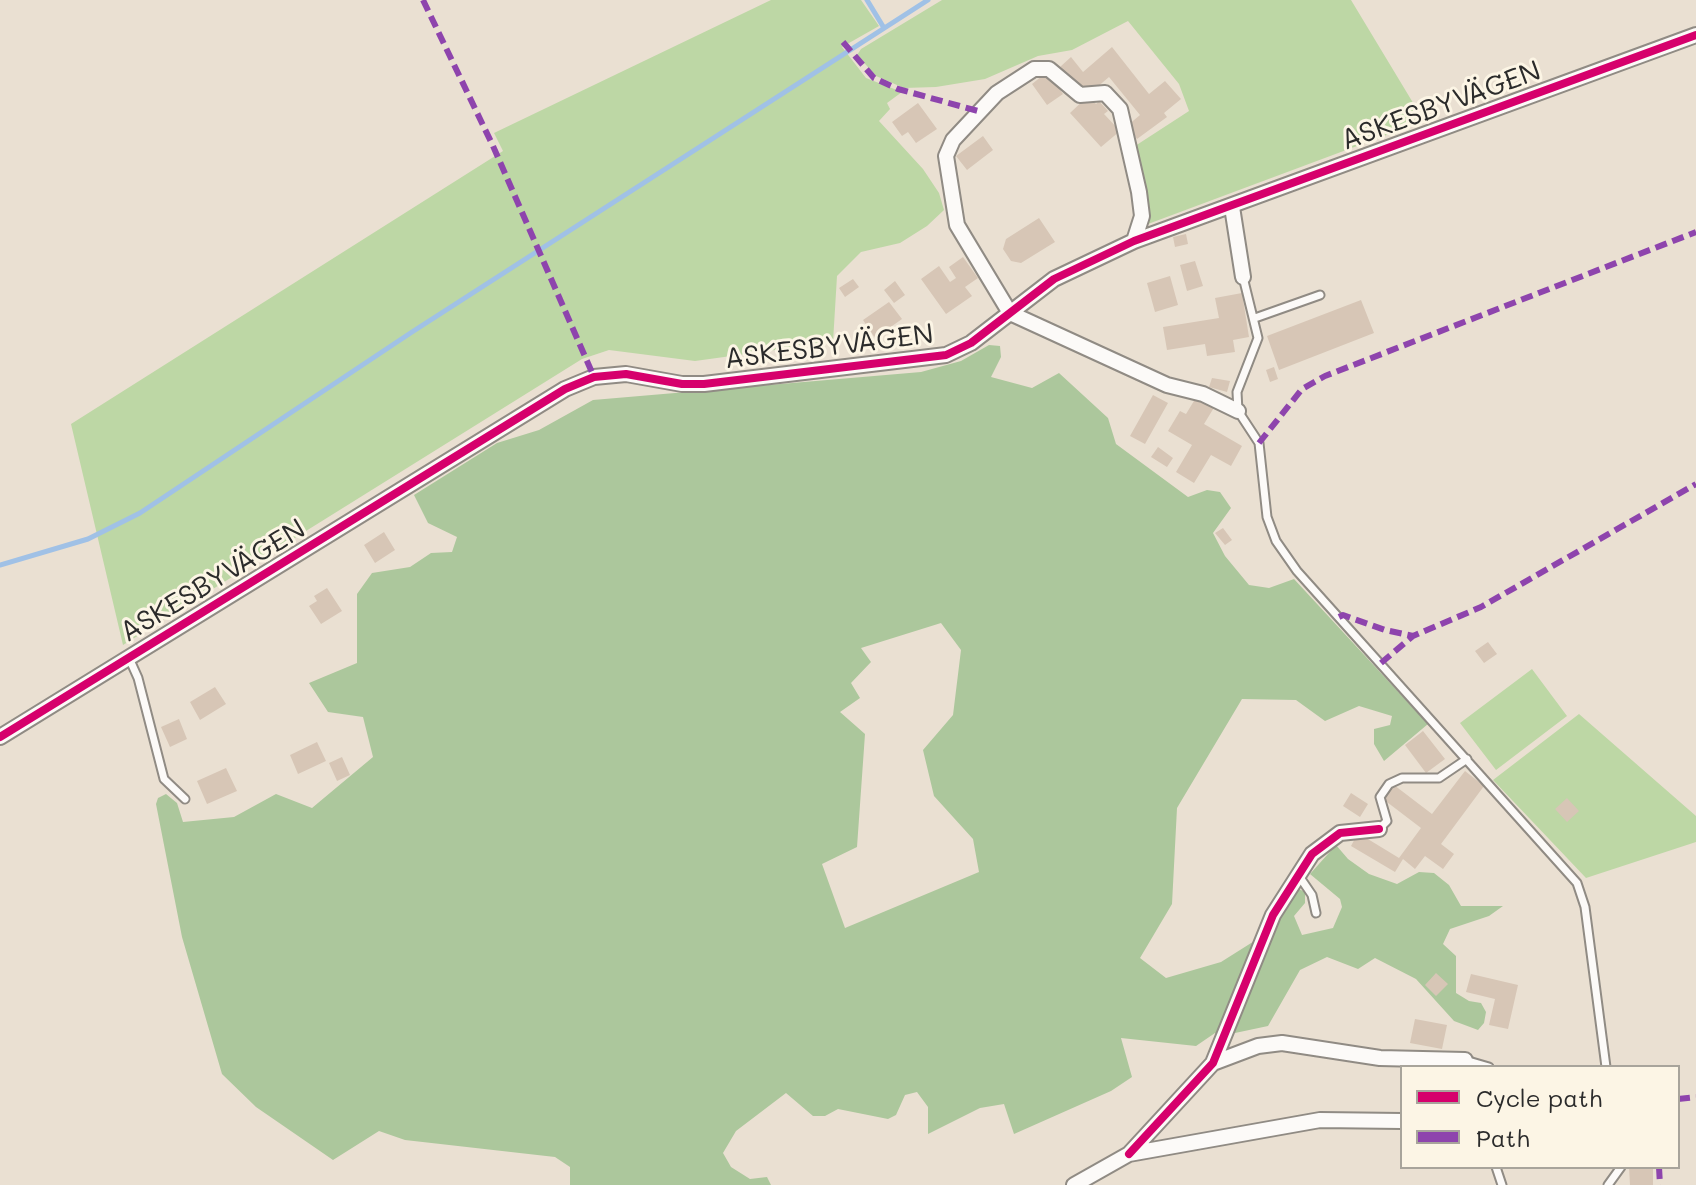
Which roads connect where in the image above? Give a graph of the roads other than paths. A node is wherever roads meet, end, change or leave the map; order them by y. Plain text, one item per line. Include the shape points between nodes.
1 (1696, 35) edge
2 (1232, 207) junction
3 (1134, 241) junction
4 (1243, 277) joint
5 (1320, 295) dead end
6 (1010, 313) junction
7 (1255, 318) junction
8 (1238, 411) junction
9 (129, 658) junction
10 (0, 737) edge
11 (1467, 759) junction
12 (185, 799) dead end
13 (1379, 829) joint
14 (1297, 874) junction
15 (1316, 913) dead end
16 (1465, 1060) joint
17 (1213, 1063) junction
18 (1482, 1065) edge
19 (1606, 1065) edge
20 (1400, 1121) edge
21 (1129, 1154) junction
22 (1074, 1185) edge

1 - 2 street, ASKESBYVÄGEN
2 - 3 street, ASKESBYVÄGEN
2 - 4 street
3 - 6 street, ASKESBYVÄGEN via 1075,267
3 - 6 street via 1143,209 1120,109 1105,93 1073,92 1049,69 1025,73 966,122 946,156 957,225
4 - 7 lane
5 - 7 lane
6 - 8 street via 1167,385
6 - 9 street, ASKESBYVÄGEN via 961,349 930,359 704,384 626,374 594,377 565,389
7 - 8 lane via 1258,338 1237,392
8 - 11 lane via 1259,443 1267,517 1276,541
9 - 10 street, ASKESBYVÄGEN
9 - 12 lane via 164,779
11 - 13 lane via 1439,778 1402,778 1389,784 1380,797 1387,821
11 - 19 lane via 1581,893
13 - 14 street via 1340,833 1312,854
14 - 15 lane via 1312,895
14 - 17 street via 1273,915
16 - 17 street via 1380,1058 1282,1043
16 - 18 lane
17 - 21 street
20 - 21 street via 1320,1120
21 - 22 street

